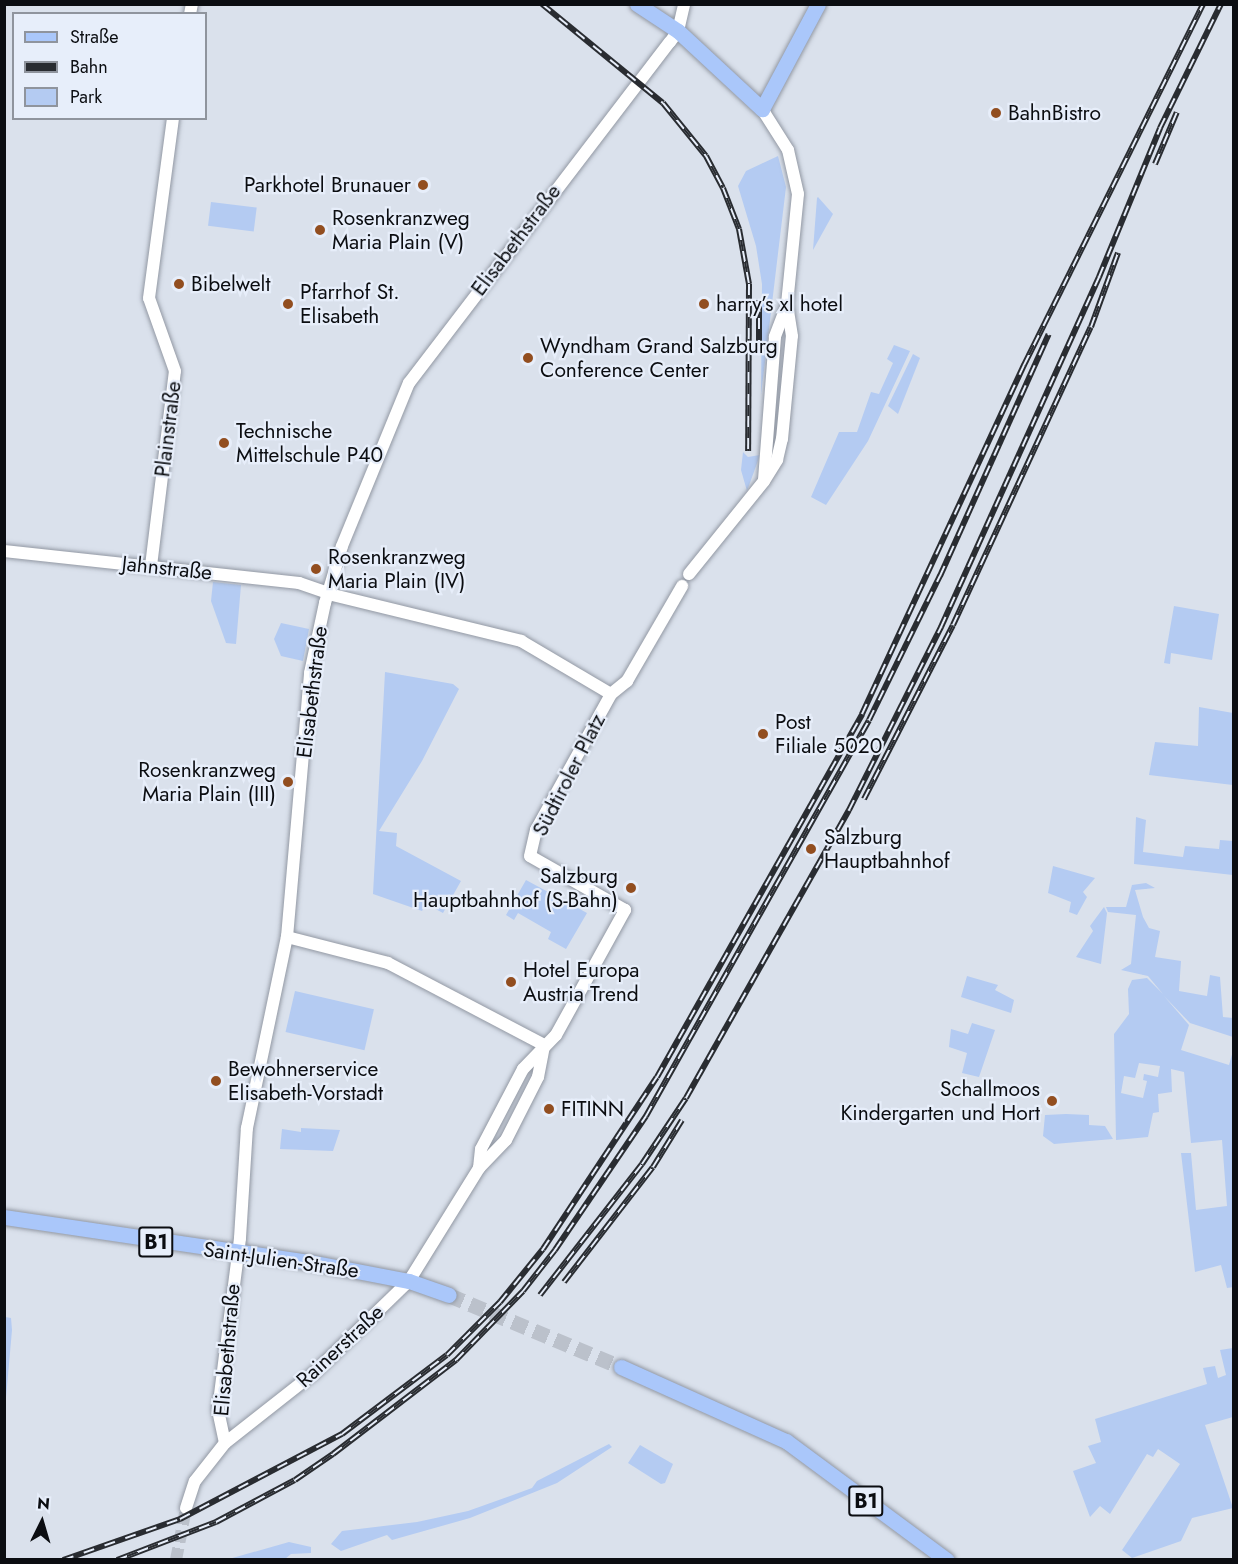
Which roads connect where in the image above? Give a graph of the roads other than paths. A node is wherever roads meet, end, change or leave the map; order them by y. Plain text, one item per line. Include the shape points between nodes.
1 (637, 4) edge
2 (684, 4) edge
3 (818, 4) edge
4 (678, 31) junction
5 (762, 108) junction
6 (173, 120) edge
7 (4, 551) edge
8 (151, 566) junction
9 (689, 574) dead end
10 (682, 586) dead end
11 (328, 592) junction
12 (611, 694) junction
13 (625, 909) joint
14 (287, 937) junction
15 (544, 1045) junction
16 (479, 1168) junction
17 (4, 1217) edge
18 (236, 1253) junction
19 (409, 1281) junction
20 (449, 1295) tunnel mouth
21 (621, 1366) tunnel mouth
22 (225, 1443) junction
23 (186, 1508) tunnel mouth
24 (947, 1560) edge

1 - 4 main road
2 - 4 street, Elisabethstraße
3 - 5 main road
4 - 5 main road
4 - 11 street, Elisabethstraße via 409,383 359,502
5 - 9 street via 788,150 797,182 787,304 775,337 764,481
6 - 8 street, Plainstraße via 149,298 175,371
7 - 8 street, Jahnstraße
8 - 11 street, Jahnstraße via 299,583
10 - 12 street via 627,681
11 - 12 street, Jahnstraße via 521,641
11 - 14 street, Elisabethstraße via 310,672
12 - 13 street, Südtiroler Platz via 536,830 530,856
13 - 15 street, Rainerstraße via 556,1035
14 - 15 street via 388,963
14 - 18 street, Elisabethstraße via 278,994 254,1086
15 - 16 street, Rainerstraße via 523,1069 481,1149
15 - 16 street, Rainerstraße via 538,1077 506,1140
16 - 19 street, Rainerstraße
17 - 18 main road, Saint-Julien-Straße / B1
18 - 19 main road, Saint-Julien-Straße / B1
18 - 22 street, Elisabethstraße via 218,1410
19 - 20 main road, Saint-Julien-Straße / B1
19 - 22 street, Rainerstraße via 314,1373
21 - 24 main road, B1 via 772,1433
22 - 23 street, Rainerstraße via 195,1481

